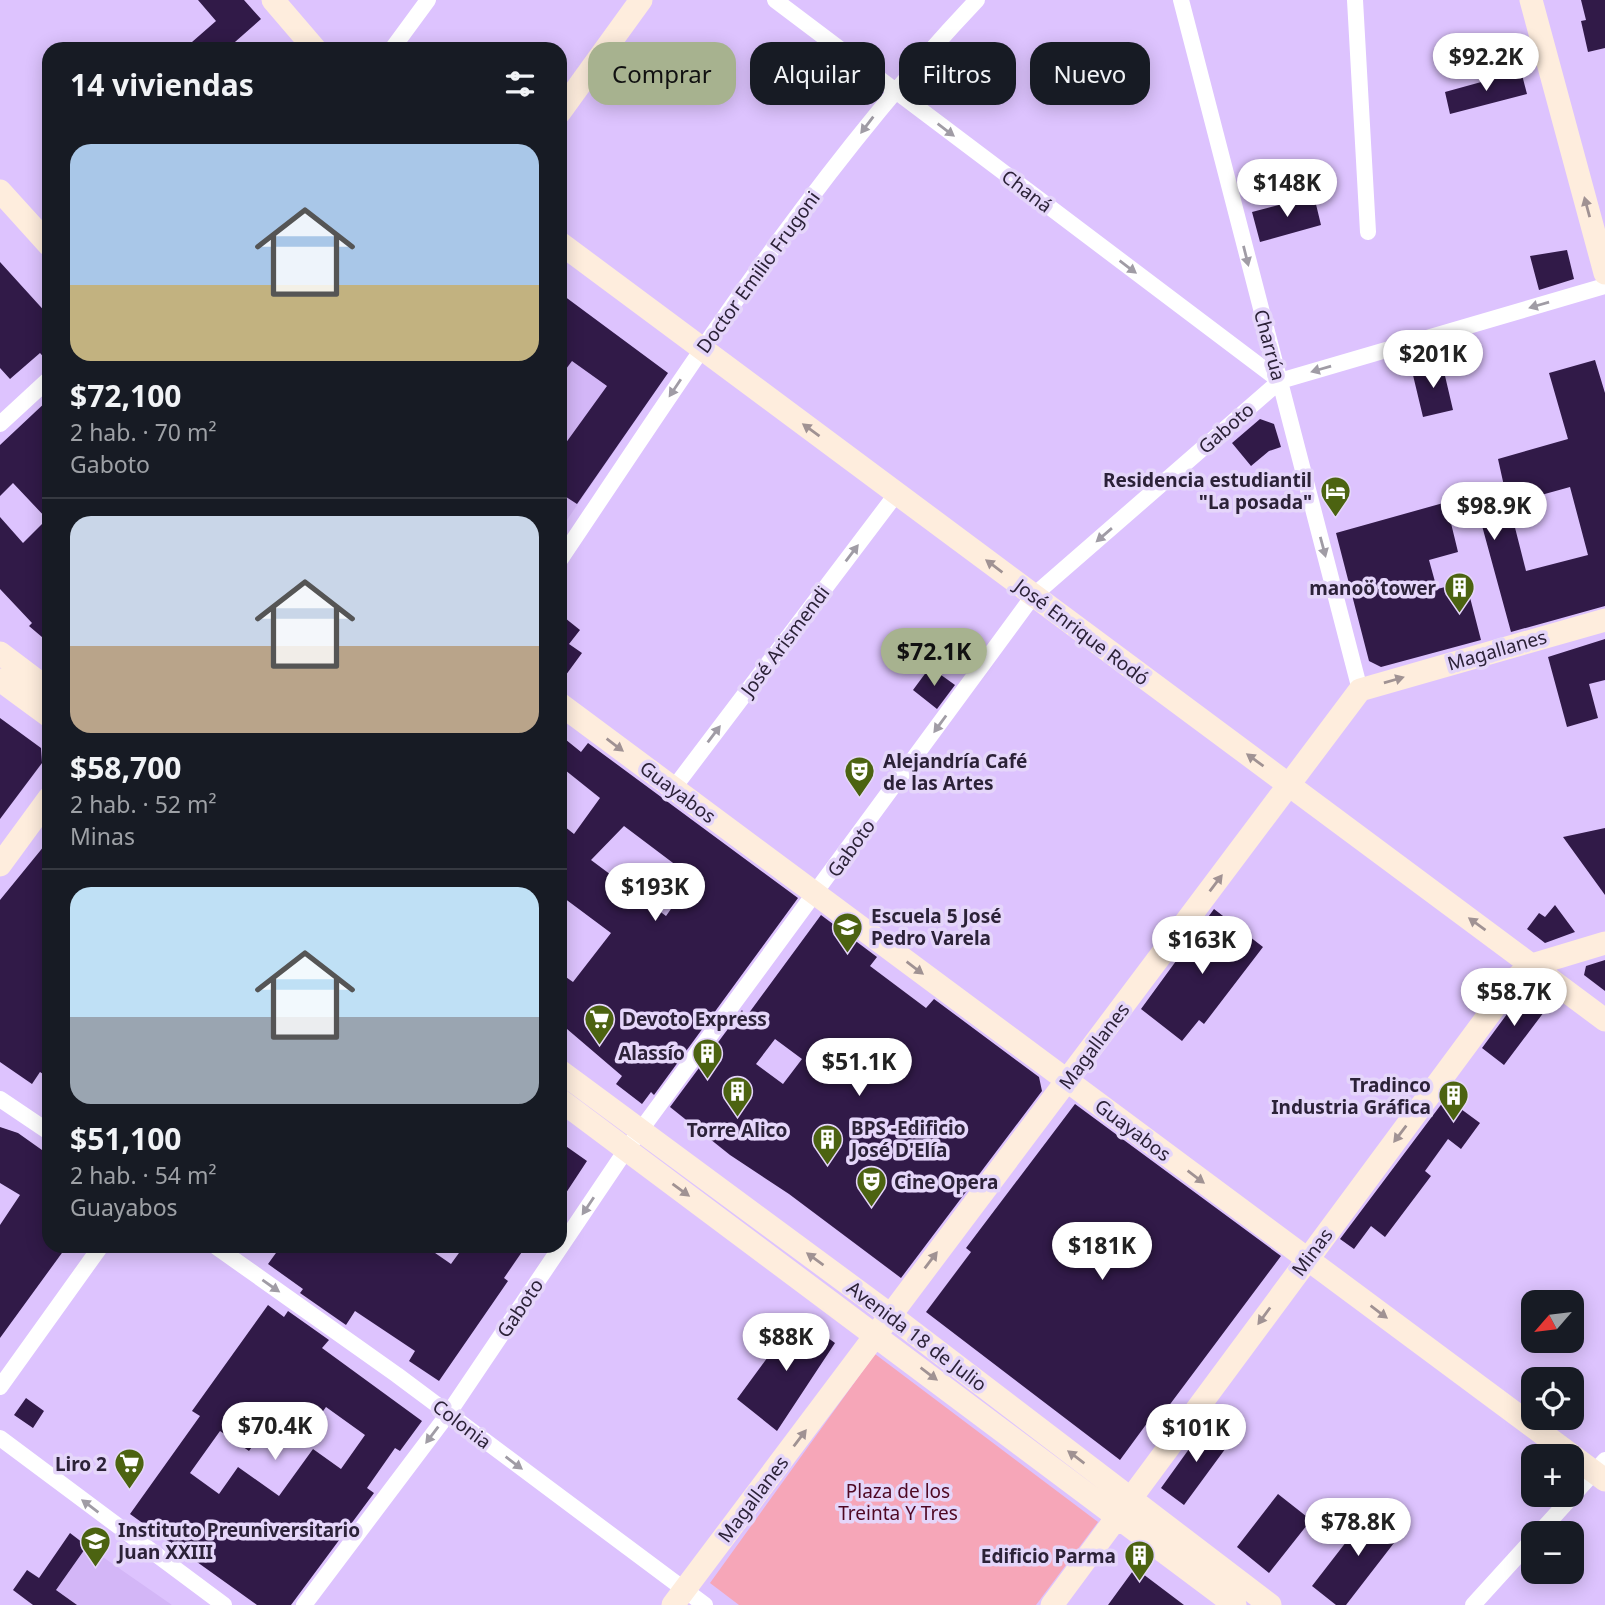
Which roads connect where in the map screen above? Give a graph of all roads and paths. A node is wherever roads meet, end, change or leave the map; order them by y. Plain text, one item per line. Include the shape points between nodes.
1 (273, 0) edge
2 (428, 0) edge
3 (641, 0) edge
4 (775, 0) edge
5 (976, 0) edge
6 (1181, 0) edge
7 (1355, 0) edge
8 (1531, 0) edge
9 (309, 42) edge
10 (397, 42) edge
11 (894, 90) junction
12 (567, 102) edge
13 (0, 191) edge
14 (1368, 232) dead end
15 (42, 237) edge
16 (567, 248) edge
17 (1605, 273) edge
18 (1605, 286) edge
19 (701, 349) junction
20 (1280, 381) junction
21 (42, 385) edge
22 (0, 424) edge
23 (897, 493) junction
24 (567, 550) edge
25 (1034, 596) junction
26 (1605, 620) edge
27 (0, 636) edge
28 (5, 666) edge
29 (42, 686) edge
30 (1360, 690) junction
31 (42, 708) edge
32 (567, 709) edge
33 (1288, 784) junction
34 (673, 789) junction
35 (42, 808) edge
36 (0, 865) edge
37 (817, 895) junction
38 (1605, 943) edge
39 (1532, 965) junction
40 (1605, 1020) edge
41 (567, 1076) edge
42 (1068, 1081) junction
43 (0, 1099) edge
44 (567, 1105) edge
45 (42, 1127) edge
46 (641, 1131) junction
47 (626, 1150) junction
48 (567, 1238) edge
49 (97, 1253) edge
50 (225, 1253) edge
51 (557, 1253) edge
52 (1306, 1259) junction
53 (889, 1314) junction
54 (875, 1333) junction
55 (0, 1387) edge
56 (448, 1414) junction
57 (0, 1438) edge
58 (1601, 1471) edge
59 (1124, 1508) junction
60 (1551, 1521) edge
61 (1521, 1552) edge
62 (678, 1597) edge
63 (224, 1605) edge
64 (304, 1605) edge
65 (705, 1605) edge
66 (1052, 1605) edge
67 (1235, 1605) edge
68 (1270, 1605) edge
69 (1473, 1605) edge

1 - 9 street
2 - 10 street
3 - 12 street
4 - 11 street, Chaná
5 - 11 street, Doctor Emilio Frugoni
6 -> 20 street, Charrúa
7 - 14 street
17 -> 8 street
11 -> 19 street, Doctor Emilio Frugoni
11 -> 20 street, Chaná
13 - 15 street
16 - 19 street, José Enrique Rodó
18 -> 20 street, Gaboto
23 -> 19 street, José Enrique Rodó
19 -> 24 street, Doctor Emilio Frugoni
20 -> 25 street, Gaboto
20 -> 30 street, Charrúa
21 - 22 street
25 -> 23 street, José Enrique Rodó
34 -> 23 street, José Arismendi
33 -> 25 street, José Enrique Rodó
25 -> 37 street, Gaboto
30 -> 26 street, Magallanes
27 - 28 street
28 - 29 street
28 - 31 street
30 - 33 street, Magallanes
32 -> 34 street, Guayabos
39 -> 33 street, José Enrique Rodó
42 -> 33 street, Magallanes
34 - 37 street, Guayabos
35 - 36 street
37 -> 42 street, Guayabos
37 - 46 street, Gaboto
38 - 39 street, Minas
39 - 40 street, José Enrique Rodó
39 -> 52 street, Minas via 1516,978
41 - 46 street, Avenida 18 de Julio
42 -> 52 street, Guayabos
53 -> 42 street, Magallanes
43 - 45 street
44 - 47 street, Avenida 18 de Julio
46 - 47 street, Gaboto
53 -> 46 street, Avenida 18 de Julio
47 -> 48 street, Gaboto
47 -> 54 street, Avenida 18 de Julio
49 - 55 street
50 -> 56 street, Colonia
51 -> 56 street, Gaboto
52 -> 58 street, Guayabos
52 -> 59 street, Minas
53 - 54 street, Magallanes
59 -> 53 street, Avenida 18 de Julio
54 -> 59 street, Avenida 18 de Julio
62 -> 54 street, Magallanes
56 -> 62 street, Colonia
56 -> 64 street, Gaboto
63 -> 57 street
58 - 60 street
59 - 66 street, Minas
59 - 67 street, Avenida 18 de Julio
59 - 68 street, Avenida 18 de Julio
61 - 69 street
62 - 65 street, Colonia

